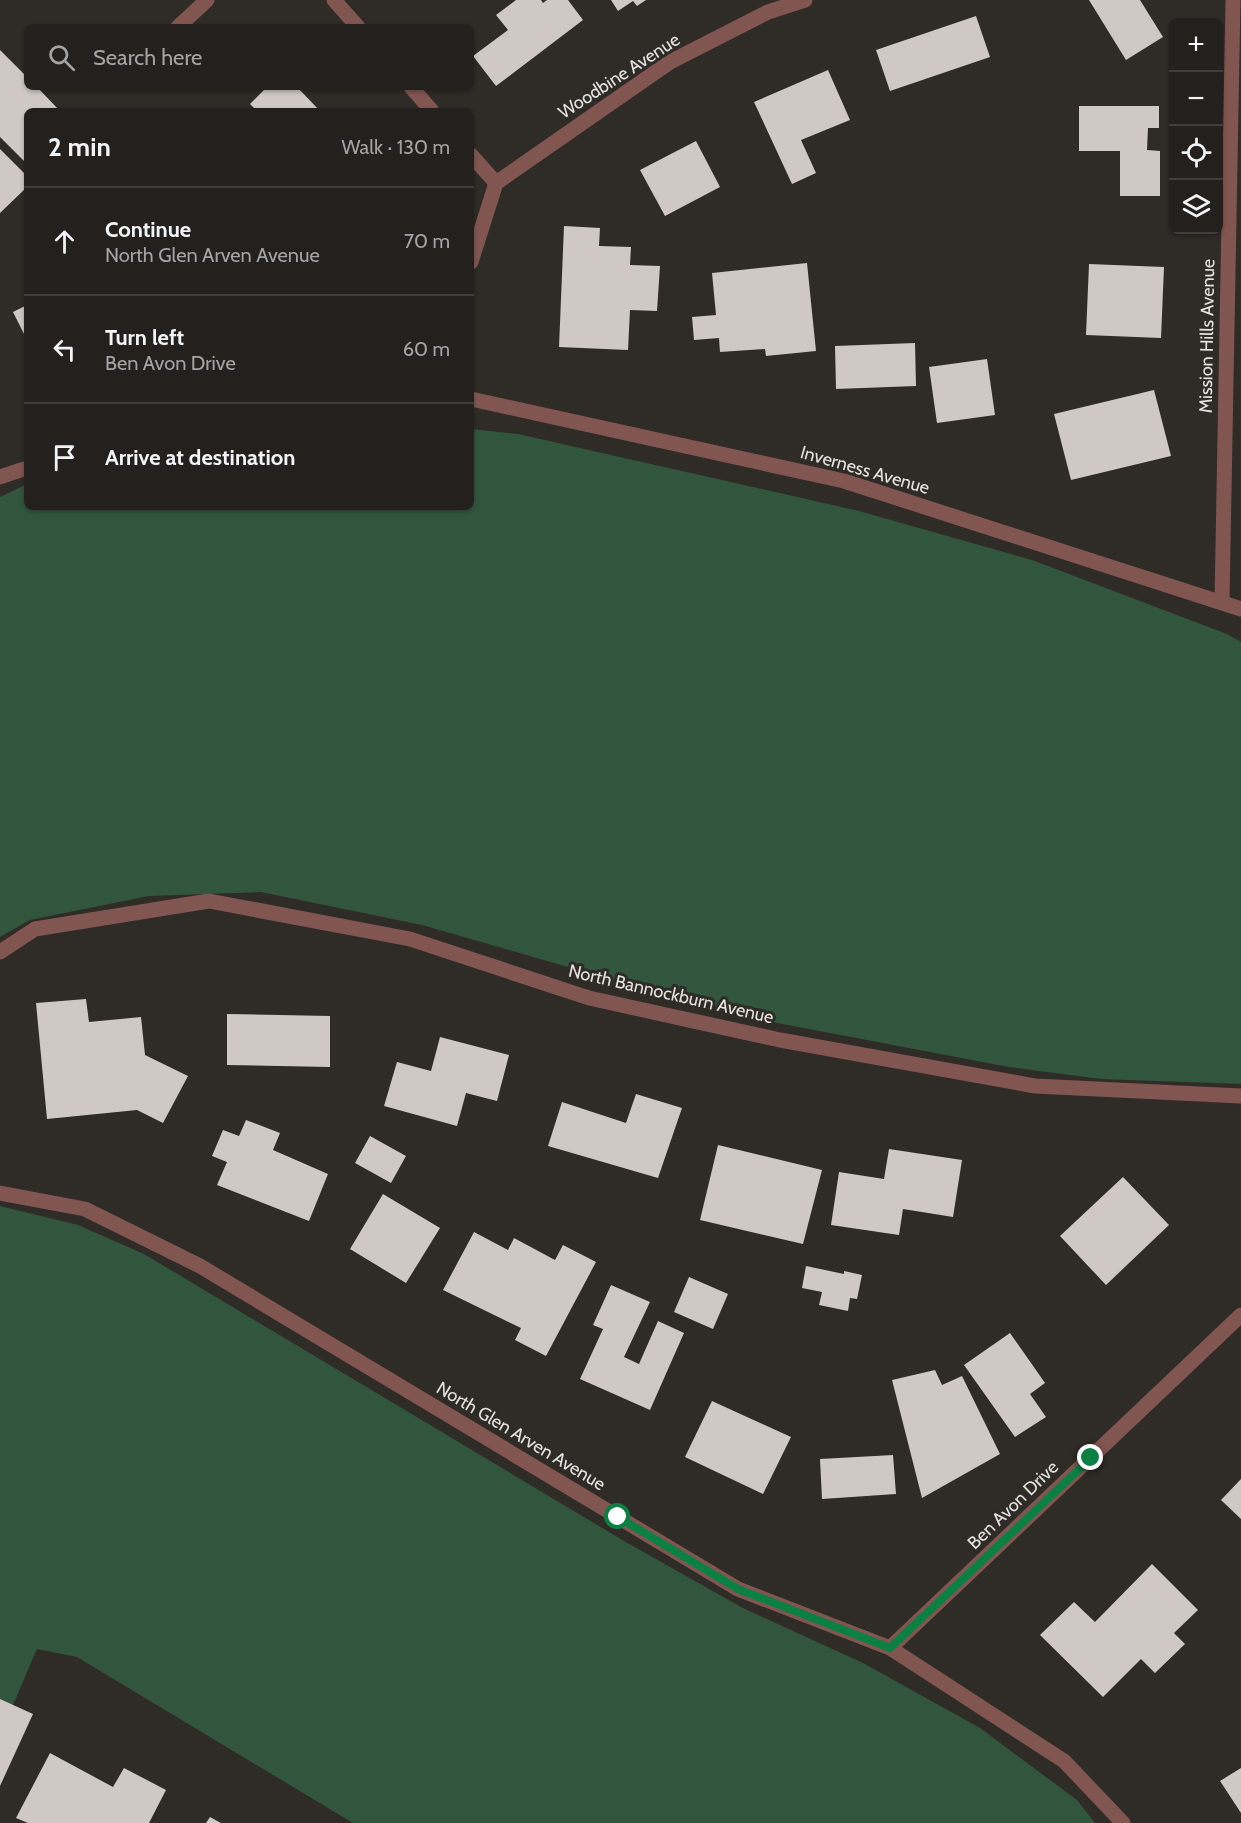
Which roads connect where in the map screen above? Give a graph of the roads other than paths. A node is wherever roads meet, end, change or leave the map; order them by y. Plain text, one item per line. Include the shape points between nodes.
1 (207, 0) edge
2 (334, 0) edge
3 (805, 0) edge
4 (1233, 0) edge
5 (181, 24) edge
6 (355, 24) edge
7 (414, 90) edge
8 (429, 108) edge
9 (474, 158) edge
10 (496, 183) junction
11 (474, 253) edge
12 (474, 400) edge
13 (24, 469) edge
14 (0, 477) edge
15 (1222, 602) junction
16 (1241, 609) edge
17 (0, 952) edge
18 (1241, 1096) edge
19 (0, 1193) edge
20 (1241, 1315) edge
21 (890, 1648) junction
22 (1123, 1823) edge

1 - 5 street
2 - 6 street
3 - 10 street, Woodbine Avenue via 768,12 670,62
4 - 15 street, Mission Hills Avenue
7 - 8 street
9 - 10 street
10 - 11 street
12 - 15 street, Inverness Avenue via 844,481
13 - 14 street
15 - 16 street, Inverness Avenue
17 - 18 street, North Bannockburn Avenue via 35,929 209,902 410,939 589,998 780,1040 1035,1086
19 - 21 street, North Glen Arven Avenue via 85,1209 200,1266 738,1589
20 - 21 street, Ben Avon Drive
21 - 22 street, North Glen Arven Avenue via 1064,1761

